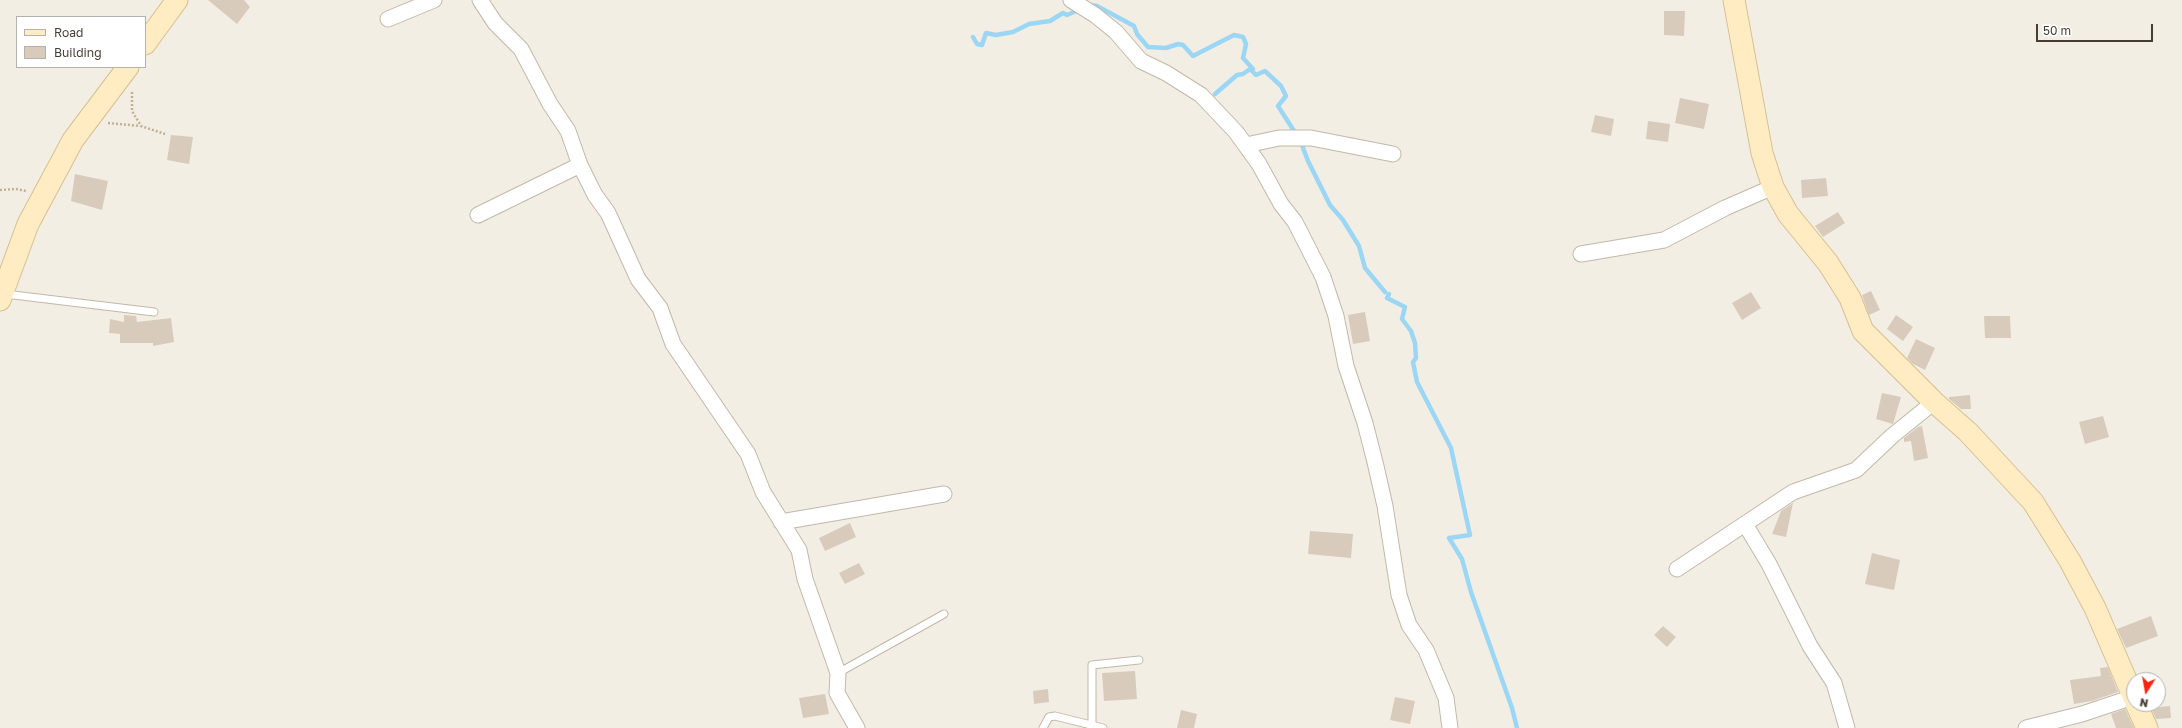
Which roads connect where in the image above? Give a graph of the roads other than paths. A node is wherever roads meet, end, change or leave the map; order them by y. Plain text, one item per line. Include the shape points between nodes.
1 (177, 0) edge
2 (434, 0) edge
3 (480, 0) edge
4 (1071, 0) edge
5 (1734, 0) edge
6 (388, 19) dead end
7 (146, 43) edge
8 (124, 72) edge
9 (1246, 145) junction
10 (1393, 154) dead end
11 (580, 165) junction
12 (1773, 187) junction
13 (478, 215) dead end
14 (1581, 254) dead end
15 (1, 297) edge
16 (154, 312) dead end
17 (1934, 402) junction
18 (944, 494) dead end
19 (780, 522) junction
20 (1745, 524) junction
21 (1677, 569) dead end
22 (944, 614) dead end
23 (1139, 660) dead end
24 (838, 673) junction
25 (2126, 680) edge
26 (2126, 702) edge
27 (2140, 712) edge
28 (1092, 726) edge
29 (857, 728) edge
30 (1043, 728) edge
31 (1103, 728) edge
32 (1450, 728) edge
33 (1848, 728) edge
34 (2026, 728) edge
35 (2147, 728) edge

1 - 7 main road
2 - 6 street
3 - 11 street via 495,23 521,49 550,104 568,131
4 - 9 street via 1116,32 1142,61 1201,95
5 - 12 main road via 1762,153
8 - 15 main road via 74,140 28,224
9 - 10 street via 1279,138 1311,138
9 - 32 street via 1281,204 1295,222 1323,277 1336,316 1346,366 1366,422 1385,506 1399,595 1409,625 1426,650 1446,698
11 - 13 street
11 - 19 street via 595,195 608,212 638,279 660,308 673,344 748,454 763,492
12 - 14 street via 1725,208 1664,240
12 - 17 main road via 1788,214 1828,263 1850,298 1863,331
15 - 16 lane
17 - 20 street via 1856,470 1792,492
17 - 25 main road via 1968,432 2033,502 2070,561 2091,601
18 - 19 street
19 - 24 street via 799,550 805,579
20 - 21 street
20 - 33 street via 1769,564 1810,646 1834,683
22 - 24 lane
23 - 28 lane via 1092,665
24 - 29 street via 837,693
26 - 34 street
27 - 35 main road
28 - 30 lane via 1055,716 1049,717
28 - 31 lane

